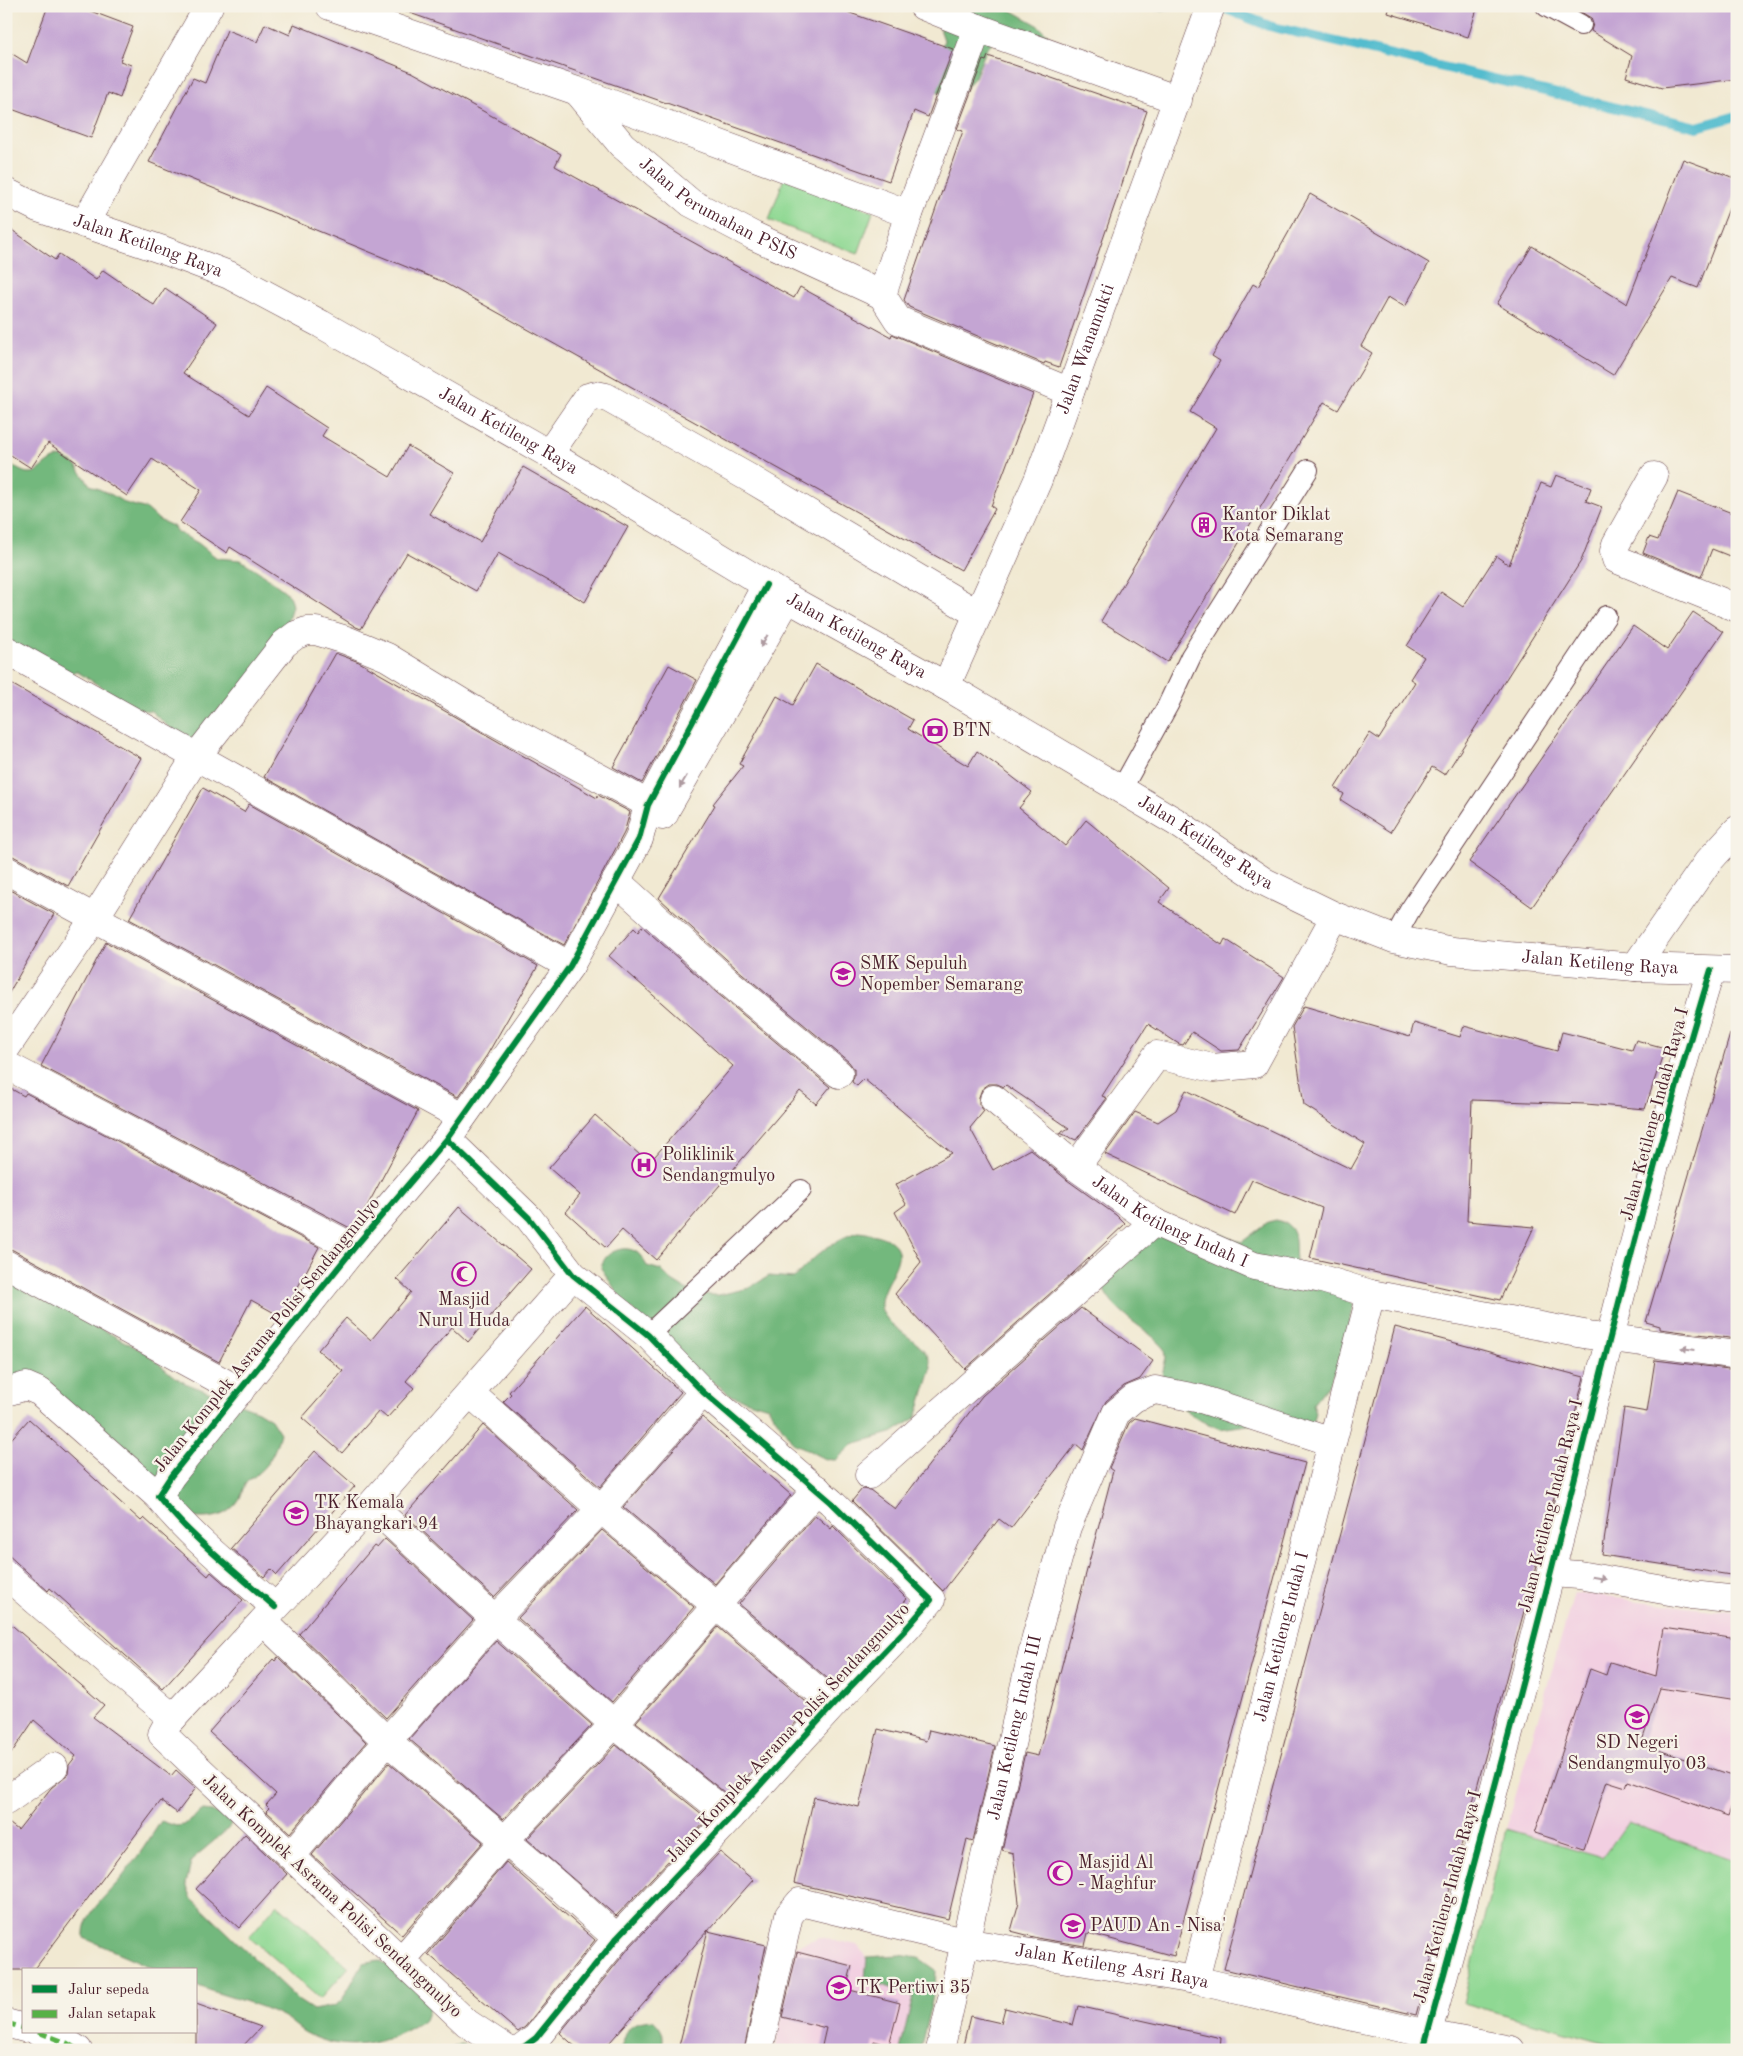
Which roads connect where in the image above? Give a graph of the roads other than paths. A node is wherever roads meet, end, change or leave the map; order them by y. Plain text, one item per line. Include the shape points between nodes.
1 (209, 6) edge
2 (330, 6) edge
3 (923, 6) edge
4 (1211, 6) edge
5 (1546, 6) edge
6 (1581, 25) dead end
7 (978, 28) junction
8 (1182, 89) junction
9 (577, 91) junction
10 (6, 192) edge
11 (909, 214) junction
12 (84, 224) junction
13 (882, 295) junction
14 (1070, 392) junction
15 (549, 454) junction
16 (1308, 470) dead end
17 (1654, 476) dead end
18 (777, 591) junction
19 (1737, 608) edge
20 (978, 614) junction
21 (1606, 616) dead end
22 (6, 650) edge
23 (946, 686) junction
24 (196, 757) junction
25 (1121, 790) junction
26 (657, 809) junction
27 (1737, 830) edge
28 (6, 870) edge
29 (616, 881) junction
30 (1335, 916) junction
31 (94, 918) junction
32 (1394, 939) junction
33 (570, 966) junction
34 (1635, 967) junction
35 (1724, 970) edge
36 (6, 1048) edge
37 (6, 1065) edge
38 (839, 1074) dead end
39 (994, 1099) dead end
40 (462, 1117) junction
41 (447, 1139) junction
42 (1076, 1167) junction
43 (801, 1190) dead end
44 (1154, 1222) junction
45 (354, 1248) junction
46 (6, 1264) edge
47 (573, 1275) junction
48 (1371, 1294) junction
49 (648, 1335) junction
50 (1609, 1337) junction
51 (1737, 1355) edge
52 (240, 1391) junction
53 (6, 1392) edge
54 (702, 1392) junction
55 (470, 1393) junction
56 (1332, 1442) junction
57 (869, 1475) dead end
58 (817, 1489) junction
59 (158, 1496) junction
60 (371, 1505) junction
61 (600, 1509) junction
62 (1551, 1573) junction
63 (6, 1575) edge
64 (1737, 1600) edge
65 (716, 1604) junction
66 (269, 1614) junction
67 (495, 1620) junction
68 (834, 1704) junction
69 (614, 1724) junction
70 (168, 1727) junction
71 (387, 1741) junction
72 (54, 1767) dead end
73 (6, 1802) edge
74 (731, 1817) junction
75 (504, 1841) junction
76 (292, 1855) junction
77 (617, 1938) junction
78 (964, 1942) junction
79 (401, 1961) junction
80 (1195, 1980) junction
81 (6, 2023) edge
82 (22, 2027) edge
83 (43, 2034) edge
84 (1425, 2042) edge
85 (78, 2050) edge
86 (508, 2050) edge
87 (520, 2050) edge
88 (759, 2050) edge
89 (940, 2050) edge
90 (1510, 2050) edge

1 - 12 street
2 - 9 street
3 - 7 street
4 - 8 street, Jalan Wanamukti
5 - 6 lane
7 - 8 street
7 - 11 street
8 - 14 street, Jalan Wanamukti
9 - 11 street
9 - 13 street, Jalan Perumahan PSIS via 622,145 691,203
10 - 12 street, Jalan Ketileng Raya via 38,208
11 - 13 street
12 - 15 street, Jalan Ketileng Raya via 229,275
13 - 14 street via 898,320
14 - 20 street, Jalan Wanamukti via 1038,480
15 - 18 street, Jalan Ketileng Raya
15 - 20 street via 588,397 606,397
16 - 25 lane via 1191,656
17 - 19 street via 1616,544 1616,559
18 - 23 street, Jalan Ketileng Raya
18 - 26 street, Jalan Komplek Asrama Polisi Sendangmulyo
20 - 23 street, Jalan Wanamukti
21 - 32 lane
22 - 24 street
23 - 25 street, Jalan Ketileng Raya
24 - 26 street via 284,644 296,635 316,631 379,654 478,713
24 - 31 street
24 - 33 street
25 - 30 street, Jalan Ketileng Raya via 1176,822 1265,882
26 - 29 street, Jalan Komplek Asrama Polisi Sendangmulyo
27 - 34 street via 1707,863
28 - 31 street
29 - 33 street, Jalan Komplek Asrama Polisi Sendangmulyo
29 - 38 street via 727,981
30 - 32 street, Jalan Ketileng Raya
30 - 42 street via 1254,1064 1213,1068 1157,1055
31 - 36 street
31 - 40 street
32 - 34 street, Jalan Ketileng Raya via 1452,951
33 - 40 street, Jalan Komplek Asrama Polisi Sendangmulyo
34 - 35 street, Jalan Ketileng Raya
35 - 50 street, Jalan Ketileng Indah Raya I via 1688,1044
37 - 45 street
39 - 42 street, Jalan Ketileng Indah I
40 - 41 street, Jalan Komplek Asrama Polisi Sendangmulyo
41 - 45 street, Jalan Komplek Asrama Polisi Sendangmulyo
41 - 47 street, Jalan Komplek Asrama Polisi Sendangmulyo via 530,1218
42 - 44 street, Jalan Ketileng Indah I
43 - 49 lane
44 - 48 street, Jalan Ketileng Indah I via 1254,1266 1322,1279
44 - 57 street
45 - 52 street, Jalan Komplek Asrama Polisi Sendangmulyo
46 - 52 street
47 - 49 street, Jalan Komplek Asrama Polisi Sendangmulyo
47 - 55 street
48 - 50 street, Jalan Ketileng Indah I
48 - 56 street, Jalan Ketileng Indah I
49 - 54 street, Jalan Komplek Asrama Polisi Sendangmulyo
51 -> 50 street, Jalan Ketileng Indah I
50 - 62 street, Jalan Ketileng Indah Raya I
52 - 59 street, Jalan Komplek Asrama Polisi Sendangmulyo
53 - 59 street via 26,1386 40,1392
54 - 58 street, Jalan Komplek Asrama Polisi Sendangmulyo
54 - 61 street
55 - 60 street
55 - 61 street
56 - 78 street, Jalan Ketileng Indah III via 1201,1399 1155,1390 1134,1398 1116,1413 1067,1527 1036,1637
56 - 80 street, Jalan Ketileng Indah I
58 - 65 street
58 - 68 street, Jalan Komplek Asrama Polisi Sendangmulyo via 931,1600
59 - 66 street, Jalan Komplek Asrama Polisi Sendangmulyo
60 - 66 street
60 - 67 street
61 - 65 street
61 - 67 street
62 -> 64 street
62 - 84 street, Jalan Ketileng Indah Raya I
63 - 70 street, Jalan Komplek Asrama Polisi Sendangmulyo
65 - 68 street
65 - 69 street
66 - 70 street
66 - 71 street, Jalan Komplek Asrama Polisi Sendangmulyo
67 - 69 street
67 - 71 street
68 - 74 street, Jalan Komplek Asrama Polisi Sendangmulyo
69 - 74 street
69 - 75 street
70 - 76 street, Jalan Komplek Asrama Polisi Sendangmulyo
71 - 75 street, Jalan Komplek Asrama Polisi Sendangmulyo
71 - 76 street
72 - 73 street
74 - 77 street, Jalan Komplek Asrama Polisi Sendangmulyo
75 - 77 street, Jalan Komplek Asrama Polisi Sendangmulyo
75 - 79 street
76 - 79 street, Jalan Komplek Asrama Polisi Sendangmulyo
77 - 87 street, Jalan Komplek Asrama Polisi Sendangmulyo via 536,2038
78 - 80 street, Jalan Ketileng Asri Raya
78 - 88 street, Jalan Ketileng Asri Raya via 804,1903 796,1905 789,1915
78 - 89 street, Jalan Ketileng Indah III
79 - 86 street, Jalan Komplek Asrama Polisi Sendangmulyo via 467,2023
80 - 84 street, Jalan Ketileng Asri Raya
81 - 82 street
83 - 85 street
84 - 90 street, Jalan Ketileng Asri Raya

